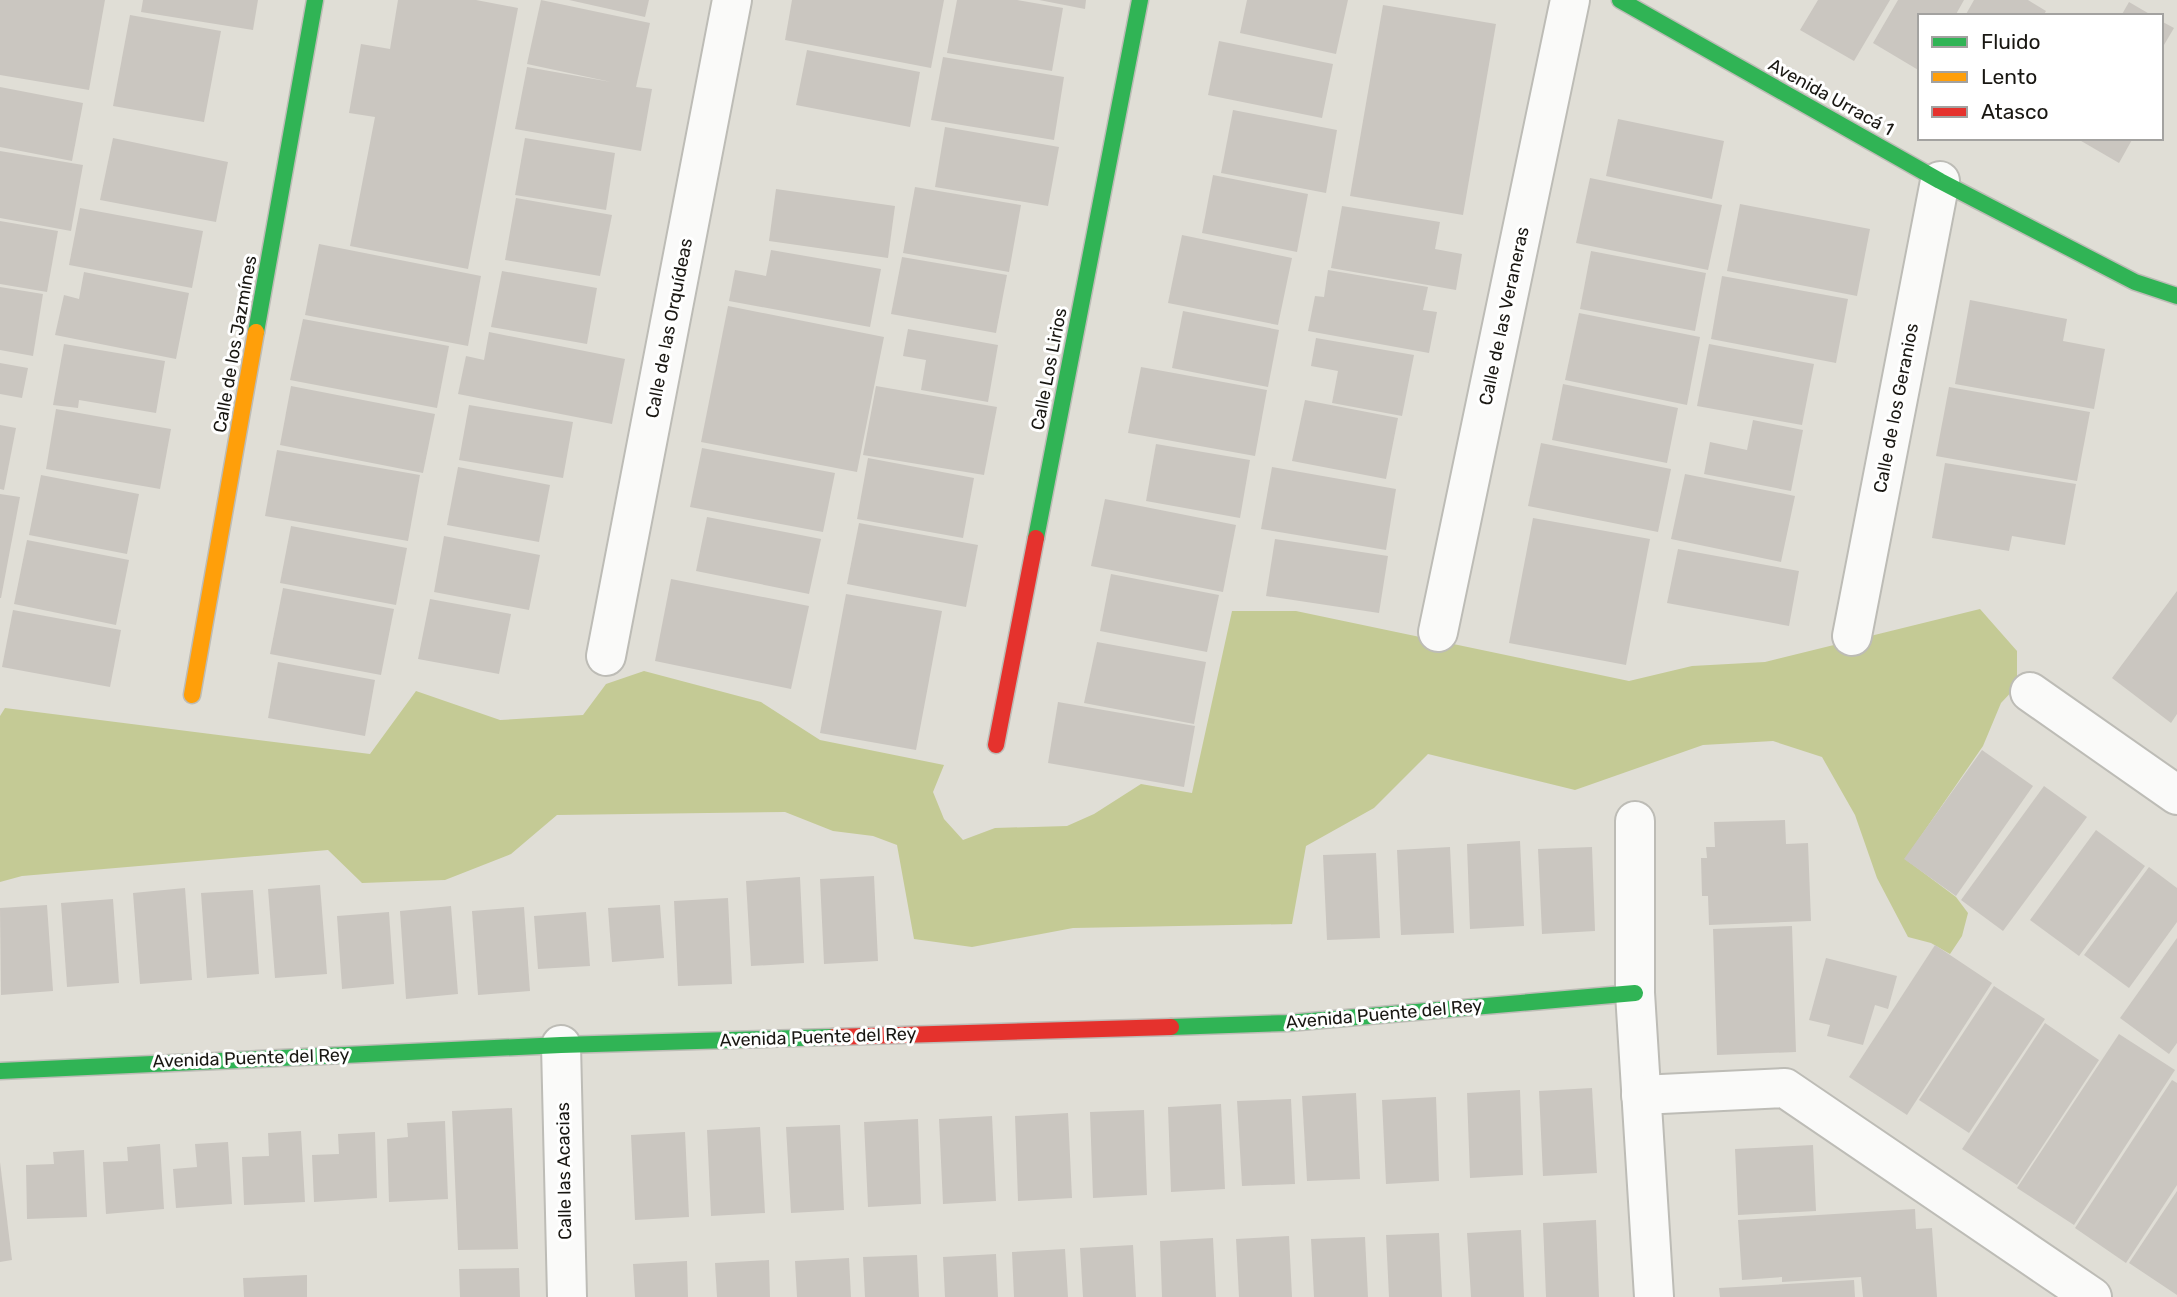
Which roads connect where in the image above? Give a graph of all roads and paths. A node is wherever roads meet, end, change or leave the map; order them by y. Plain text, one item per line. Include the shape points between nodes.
1 (315, 0) edge
2 (732, 0) edge
3 (1140, 0) edge
4 (1570, 0) edge
5 (1620, 0) edge
6 (1940, 181) junction
7 (2177, 296) edge
8 (1438, 632) dead end
9 (1852, 636) dead end
10 (606, 656) dead end
11 (2030, 692) dead end
12 (192, 695) dead end
13 (996, 745) dead end
14 (2177, 795) edge
15 (1635, 821) dead end
16 (1634, 993) junction
17 (561, 1045) junction
18 (0, 1071) edge
19 (1641, 1095) junction
20 (567, 1297) edge
21 (1654, 1297) edge
22 (2092, 1297) edge

1 - 12 street, Calle de los Jazmínes
2 - 10 street, Calle de las Orquídeas
3 - 13 street, Calle Los Lirios
4 - 8 street, Calle de las Veraneras
5 - 6 street, Avenida Urracá 1
6 - 7 street, Avenida Urracá 1 via 2135,282
6 - 9 street, Calle de los Geranios
11 - 14 street
15 - 16 street
16 - 17 street, Avenida Puente del Rey via 1288,1023
16 - 19 street
17 - 18 street, Avenida Puente del Rey
17 - 20 street, Calle las Acacias
19 - 21 street
19 - 22 street via 1786,1088

